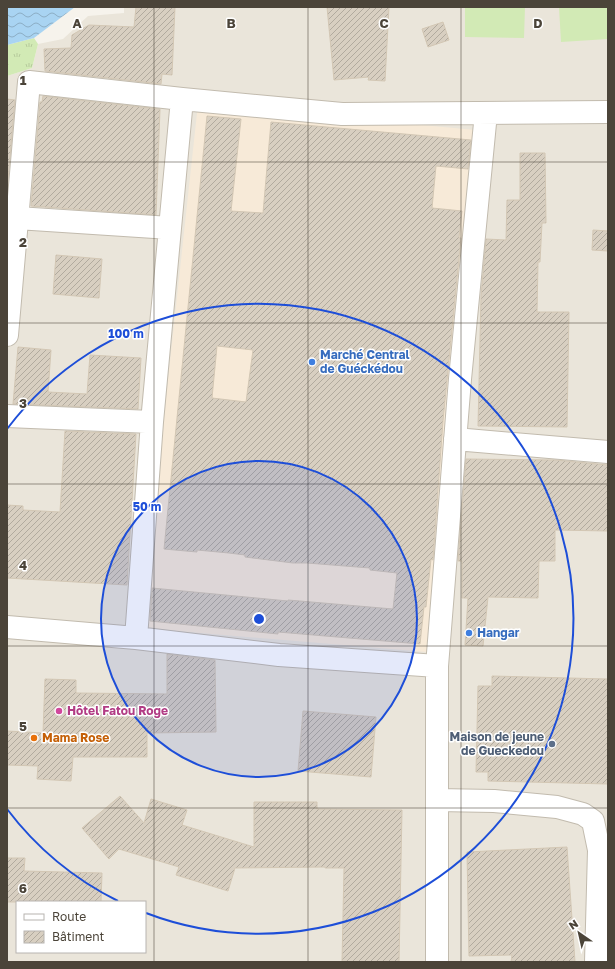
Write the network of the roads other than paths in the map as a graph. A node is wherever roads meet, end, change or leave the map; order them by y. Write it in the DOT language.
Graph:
graph roads {
  1 [pos="182,99"];
  2 [pos="608,112"];
  3 [pos="486,113"];
  4 [pos="17,218"];
  5 [pos="170,228"];
  6 [pos="7,335"];
  7 [pos="7,416"];
  8 [pos="152,422"];
  9 [pos="455,439"];
  10 [pos="608,452"];
  11 [pos="7,626"];
  12 [pos="136,638"];
  13 [pos="437,666"];
  14 [pos="437,800"];
  15 [pos="437,962"];
  16 [pos="596,962"];
  1 -- 3 [label="street"];
  1 -- 4 [label="street"];
  1 -- 5 [label="street"];
  2 -- 3 [label="street"];
  3 -- 9 [label="street"];
  4 -- 5 [label="street"];
  4 -- 6 [label="street"];
  5 -- 8 [label="street"];
  7 -- 8 [label="street"];
  8 -- 12 [label="street"];
  9 -- 10 [label="street"];
  9 -- 13 [label="street"];
  11 -- 12 [label="street"];
  12 -- 13 [label="street"];
  13 -- 14 [label="street"];
  14 -- 15 [label="street"];
  14 -- 16 [label="street"];
}
